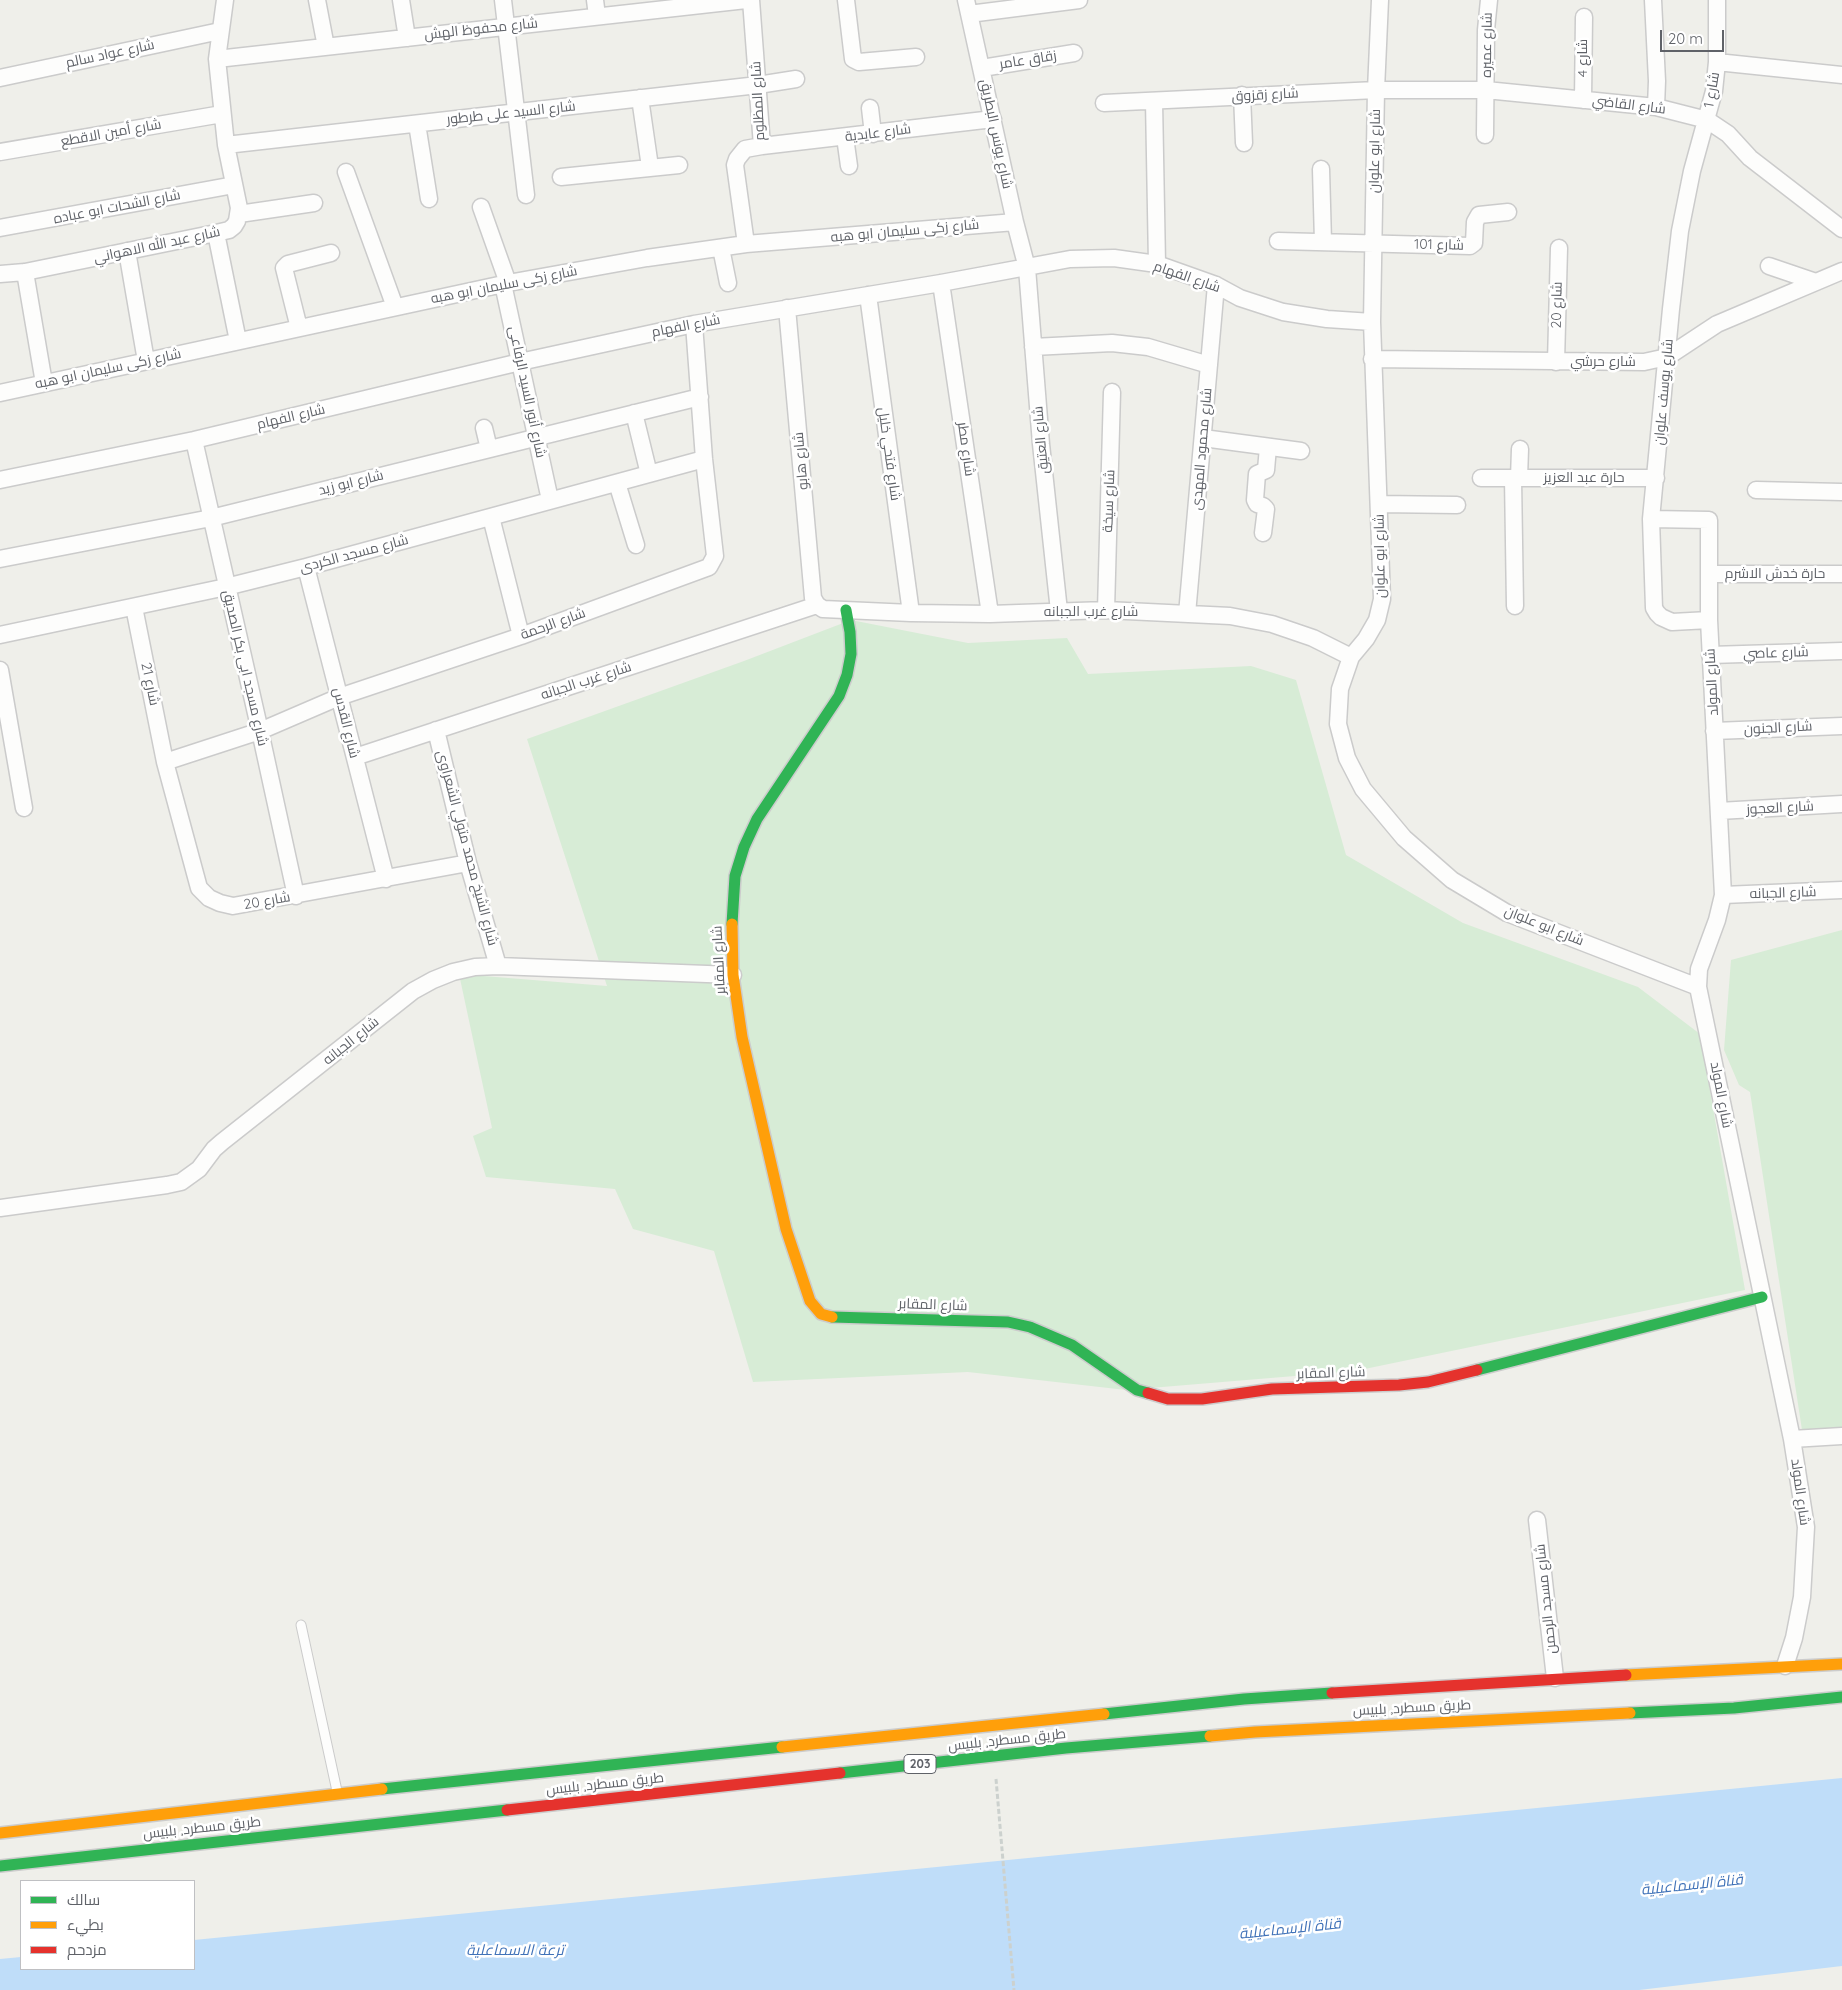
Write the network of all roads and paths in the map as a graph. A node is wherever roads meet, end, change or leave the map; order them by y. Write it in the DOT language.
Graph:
graph roads {
  1 [pos="225,0"];
  2 [pos="317,0"];
  3 [pos="402,0"];
  4 [pos="503,0"];
  5 [pos="746,0"];
  6 [pos="751,0"];
  7 [pos="846,0"];
  8 [pos="1079,0"];
  9 [pos="1380,0"];
  10 [pos="1489,0"];
  11 [pos="1653,0"];
  12 [pos="1717,0"];
  13 [pos="968,7"];
  14 [pos="596,8"];
  15 [pos="1584,17"];
  16 [pos="506,26"];
  17 [pos="220,31"];
  18 [pos="406,38"];
  19 [pos="326,47"];
  20 [pos="1074,53"];
  21 [pos="916,57"];
  22 [pos="217,59"];
  23 [pos="1717,62"];
  24 [pos="982,68"];
  25 [pos="1842,75"];
  26 [pos="0,78"];
  27 [pos="796,79"];
  28 [pos="758,85"];
  29 [pos="1376,90"];
  30 [pos="1486,90"];
  31 [pos="1242,96"];
  32 [pos="640,98"];
  33 [pos="1583,100"];
  34 [pos="1154,101"];
  35 [pos="1104,103"];
  36 [pos="1656,107"];
  37 [pos="870,108"];
  38 [pos="518,112"];
  39 [pos="222,114"];
  40 [pos="993,119"];
  41 [pos="1707,120"];
  42 [pos="416,124"];
  43 [pos="873,134"];
  44 [pos="1485,134"];
  45 [pos="846,137"];
  46 [pos="1244,143"];
  47 [pos="226,145"];
  48 [pos="762,146"];
  49 [pos="0,152"];
  50 [pos="679,165"];
  51 [pos="849,166"];
  52 [pos="650,168"];
  53 [pos="1321,169"];
  54 [pos="346,172"];
  55 [pos="561,177"];
  56 [pos="234,185"];
  57 [pos="526,195"];
  58 [pos="429,199"];
  59 [pos="314,203"];
  60 [pos="481,207"];
  61 [pos="1508,212"];
  62 [pos="239,214"];
  63 [pos="1015,222"];
  64 [pos="0,228"];
  65 [pos="1842,229"];
  66 [pos="216,233"];
  67 [pos="1278,240"];
  68 [pos="1323,242"];
  69 [pos="746,244"];
  70 [pos="1373,244"];
  71 [pos="721,248"];
  72 [pos="1559,248"];
  73 [pos="126,251"];
  74 [pos="331,253"];
  75 [pos="1157,264"];
  76 [pos="1769,266"];
  77 [pos="1027,268"];
  78 [pos="1842,271"];
  79 [pos="25,272"];
  80 [pos="0,274"];
  81 [pos="1816,282"];
  82 [pos="728,283"];
  83 [pos="941,283"];
  84 [pos="506,284"];
  85 [pos="1216,285"];
  86 [pos="868,294"];
  87 [pos="395,307"];
  88 [pos="787,308"];
  89 [pos="1372,322"];
  90 [pos="694,324"];
  91 [pos="299,328"];
  92 [pos="238,341"];
  93 [pos="1033,347"];
  94 [pos="1667,357"];
  95 [pos="1372,358"];
  96 [pos="146,361"];
  97 [pos="520,362"];
  98 [pos="1556,362"];
  99 [pos="1209,365"];
  100 [pos="44,383"];
  101 [pos="1112,392"];
  102 [pos="0,393"];
  103 [pos="700,397"];
  104 [pos="634,413"];
  105 [pos="484,428"];
  106 [pos="536,437"];
  107 [pos="1203,438"];
  108 [pos="194,440"];
  109 [pos="1268,447"];
  110 [pos="1520,448"];
  111 [pos="489,449"];
  112 [pos="1301,451"];
  113 [pos="704,459"];
  114 [pos="649,474"];
  115 [pos="1481,478"];
  116 [pos="1516,478"];
  117 [pos="1656,478"];
  118 [pos="0,480"];
  119 [pos="617,483"];
  120 [pos="1756,490"];
  121 [pos="1842,492"];
  122 [pos="550,500"];
  123 [pos="1379,504"];
  124 [pos="1457,505"];
  125 [pos="491,517"];
  126 [pos="211,518"];
  127 [pos="1651,519"];
  128 [pos="1263,534"];
  129 [pos="636,545"];
  130 [pos="0,559"];
  131 [pos="306,567"];
  132 [pos="1709,574"];
  133 [pos="1842,574"];
  134 [pos="226,587"];
  135 [pos="1515,606"];
  136 [pos="134,607"];
  137 [pos="820,607"];
  138 [pos="846,610"];
  139 [pos="1106,610"];
  140 [pos="1059,612"];
  141 [pos="910,613"];
  142 [pos="990,614"];
  143 [pos="1187,614"];
  144 [pos="1709,620"];
  145 [pos="0,635"];
  146 [pos="521,636"];
  147 [pos="1842,651"];
  148 [pos="1710,655"];
  149 [pos="1351,656"];
  150 [pos="0,670"];
  151 [pos="339,697"];
  152 [pos="1842,726"];
  153 [pos="436,730"];
  154 [pos="1714,731"];
  155 [pos="260,732"];
  156 [pos="355,757"];
  157 [pos="165,762"];
  158 [pos="1842,804"];
  159 [pos="24,808"];
  160 [pos="1719,811"];
  161 [pos="468,863"];
  162 [pos="386,878"];
  163 [pos="1842,890"];
  164 [pos="1723,895"];
  165 [pos="296,896"];
  166 [pos="498,966"];
  167 [pos="733,975"];
  168 [pos="1698,987"];
  169 [pos="0,1208"];
  170 [pos="1762,1297"];
  171 [pos="1842,1436"];
  172 [pos="1792,1439"];
  173 [pos="1538,1520"];
  174 [pos="301,1625"];
  175 [pos="1842,1664"];
  176 [pos="1785,1666"];
  177 [pos="1555,1678"];
  178 [pos="1842,1697"];
  179 [pos="338,1794"];
  180 [pos="999,1796"];
  181 [pos="0,1833"];
  182 [pos="0,1866"];
  183 [pos="1014,1990"];
  1 -- 17 [label="street"];
  2 -- 19 [label="street"];
  3 -- 18 [label="street"];
  4 -- 16 [label="street"];
  5 -- 14 [label="street, شارع محفوظ الهش"];
  6 -- 28 [label="street, شارع المظلوم"];
  7 -- 21 [label="street"];
  8 -- 13 [label="street"];
  9 -- 29 [label="street, شارع ابو علوان"];
  10 -- 30 [label="street, شارع عميره"];
  11 -- 36 [label="street"];
  12 -- 23 [label="street, شارع 1"];
  13 -- 24 [label="street, شارع يونس البطريق"];
  14 -- 16 [label="street, شارع محفوظ الهش"];
  15 -- 33 [label="street, شارع 4"];
  16 -- 18 [label="street, شارع محفوظ الهش"];
  16 -- 38 [label="street"];
  17 -- 22 [label="street"];
  17 -- 26 [label="street, شارع عواد سالم"];
  18 -- 19 [label="street, شارع محفوظ الهش"];
  19 -- 22 [label="street, شارع محفوظ الهش"];
  20 -- 24 [label="street, زقاق عامر"];
  22 -- 39 [label="street"];
  23 -- 25 [label="street"];
  23 -- 41 [label="street, شارع 1"];
  24 -- 40 [label="street, شارع يونس البطريق"];
  27 -- 28 [label="street, شارع السيد على طرطور"];
  28 -- 32 [label="street, شارع السيد على طرطور"];
  28 -- 48 [label="street, شارع المظلوم"];
  29 -- 30 [label="street, شارع القاضي"];
  29 -- 31 [label="street, شارع زقزوق"];
  29 -- 70 [label="street, شارع ابو علوان"];
  30 -- 33 [label="street, شارع القاضي"];
  30 -- 44 [label="street, شارع عميره"];
  31 -- 34 [label="street, شارع زقزوق"];
  31 -- 46 [label="street"];
  32 -- 38 [label="street, شارع السيد على طرطور"];
  32 -- 52 [label="street"];
  33 -- 36 [label="street, شارع القاضي"];
  34 -- 35 [label="street, شارع زقزوق"];
  34 -- 75 [label="street"];
  36 -- 41 [label="street, شارع القاضي"];
  37 -- 43 [label="street"];
  38 -- 42 [label="street, شارع السيد على طرطور"];
  38 -- 57 [label="street"];
  39 -- 47 [label="street"];
  39 -- 49 [label="street, شارع أمين الاقطع"];
  40 -- 43 [label="street, شارع عايدية"];
  40 -- 63 [label="street, شارع يونس البطريق"];
  41 -- 65 [label="street, شارع القاضي"];
  41 -- 94 [label="street, شارع يوسف علوان"];
  42 -- 47 [label="street, شارع السيد على طرطور"];
  42 -- 58 [label="street"];
  43 -- 45 [label="street, شارع عايدية"];
  45 -- 48 [label="street, شارع عايدية"];
  45 -- 51 [label="street"];
  47 -- 56 [label="street"];
  48 -- 69 [label="street, شارع المظلوم"];
  50 -- 52 [label="street"];
  52 -- 55 [label="street"];
  53 -- 68 [label="street"];
  54 -- 87 [label="street"];
  56 -- 62 [label="street"];
  56 -- 64 [label="street, شارع الشحات ابو عباده"];
  59 -- 62 [label="street"];
  60 -- 84 [label="street, شارع أنور السيد الرفاعى"];
  61 -- 70 [label="street, شارع 101"];
  62 -- 66 [label="street, شارع عبد الله الاهواني"];
  63 -- 69 [label="street, شارع زكى سليمان ابو هبه"];
  63 -- 77 [label="street, شارع يونس البطريق"];
  66 -- 73 [label="street, شارع عبد الله الاهواني"];
  66 -- 92 [label="street"];
  67 -- 68 [label="street"];
  68 -- 70 [label="street"];
  69 -- 71 [label="street, شارع زكى سليمان ابو هبه"];
  70 -- 89 [label="street, شارع ابو علوان"];
  71 -- 82 [label="street"];
  71 -- 84 [label="street, شارع زكى سليمان ابو هبه"];
  72 -- 98 [label="street, شارع 20"];
  73 -- 79 [label="street, شارع عبد الله الاهواني"];
  73 -- 96 [label="street"];
  74 -- 91 [label="street"];
  75 -- 77 [label="street, شارع الفهام"];
  75 -- 85 [label="street, شارع الفهام"];
  76 -- 81 [label="street"];
  77 -- 83 [label="street, شارع الفهام"];
  77 -- 93 [label="street, شارع العتيق"];
  78 -- 81 [label="street, شارع حرشي"];
  79 -- 80 [label="street, شارع عبد الله الاهواني"];
  79 -- 100 [label="street"];
  81 -- 94 [label="street, شارع حرشي"];
  83 -- 86 [label="street, شارع الفهام"];
  83 -- 142 [label="street, شارع مطر"];
  84 -- 87 [label="street, شارع زكى سليمان ابو هبه"];
  84 -- 97 [label="street, شارع أنور السيد الرفاعى"];
  85 -- 89 [label="street, شارع الفهام"];
  85 -- 99 [label="street, شارع محمود المهدى"];
  86 -- 88 [label="street, شارع الفهام"];
  86 -- 141 [label="street, شارع فتحي خليل"];
  87 -- 91 [label="street, شارع زكى سليمان ابو هبه"];
  88 -- 90 [label="street, شارع الفهام"];
  88 -- 137 [label="street, شارع هابو"];
  89 -- 95 [label="street, شارع ابو علوان"];
  90 -- 97 [label="street, شارع الفهام"];
  90 -- 103 [label="street, شارع الرحمة"];
  91 -- 92 [label="street, شارع زكى سليمان ابو هبه"];
  92 -- 96 [label="street, شارع زكى سليمان ابو هبه"];
  93 -- 99 [label="street"];
  93 -- 140 [label="street, شارع العتيق"];
  94 -- 98 [label="street, شارع حرشي"];
  94 -- 117 [label="street, شارع يوسف علوان"];
  95 -- 98 [label="street, شارع حرشي"];
  95 -- 123 [label="street, شارع ابو علوان"];
  96 -- 100 [label="street, شارع زكى سليمان ابو هبه"];
  97 -- 106 [label="street, شارع أنور السيد الرفاعى"];
  97 -- 108 [label="street, شارع الفهام"];
  99 -- 107 [label="street, شارع محمود المهدى"];
  100 -- 102 [label="street, شارع زكى سليمان ابو هبه"];
  101 -- 139 [label="street, شارع سيخة"];
  103 -- 104 [label="street, شارع ابو زيد"];
  103 -- 113 [label="street, شارع الرحمة"];
  104 -- 106 [label="street, شارع ابو زيد"];
  104 -- 114 [label="street"];
  105 -- 111 [label="street"];
  106 -- 111 [label="street, شارع ابو زيد"];
  106 -- 122 [label="street, شارع أنور السيد الرفاعى"];
  107 -- 109 [label="street"];
  107 -- 143 [label="street, شارع محمود المهدى"];
  108 -- 118 [label="street, شارع الفهام"];
  108 -- 126 [label="street, شارع مسجد ابى بكر الصديق"];
  109 -- 112 [label="street"];
  109 -- 128 [label="street"];
  110 -- 116 [label="street"];
  111 -- 126 [label="street, شارع ابو زيد"];
  113 -- 114 [label="street, شارع مسجد الكردى"];
  113 -- 146 [label="street, شارع الرحمة"];
  114 -- 119 [label="street, شارع مسجد الكردى"];
  115 -- 116 [label="street, حارة عبد العزيز"];
  116 -- 117 [label="street, حارة عبد العزيز"];
  116 -- 135 [label="street"];
  117 -- 127 [label="street, شارع يوسف علوان"];
  119 -- 122 [label="street, شارع مسجد الكردى"];
  119 -- 129 [label="street"];
  120 -- 121 [label="street"];
  122 -- 125 [label="street, شارع مسجد الكردى"];
  123 -- 124 [label="street"];
  123 -- 149 [label="street, شارع ابو علوان"];
  125 -- 131 [label="street, شارع مسجد الكردى"];
  125 -- 146 [label="street"];
  126 -- 130 [label="street, شارع ابو زيد"];
  126 -- 134 [label="street, شارع مسجد ابى بكر الصديق"];
  127 -- 132 [label="street, شارع المولد"];
  127 -- 144 [label="street, شارع يوسف علوان"];
  131 -- 134 [label="street, شارع مسجد الكردى"];
  131 -- 151 [label="street, شارع القدس"];
  132 -- 133 [label="street, حارة خدش الاشرم"];
  132 -- 144 [label="street, شارع المولد"];
  134 -- 136 [label="street, شارع مسجد الكردى"];
  134 -- 155 [label="street, شارع مسجد ابى بكر الصديق"];
  136 -- 145 [label="street, شارع مسجد الكردى"];
  136 -- 157 [label="street, شارع 21"];
  137 -- 138 [label="street, شارع غرب الجبانه"];
  137 -- 153 [label="street, شارع غرب الجبانه"];
  138 -- 141 [label="street, شارع غرب الجبانه"];
  138 -- 167 [label="main road, شارع المقابر"];
  139 -- 140 [label="street, شارع غرب الجبانه"];
  139 -- 143 [label="street, شارع غرب الجبانه"];
  140 -- 142 [label="street, شارع غرب الجبانه"];
  141 -- 142 [label="street, شارع غرب الجبانه"];
  143 -- 149 [label="street, شارع غرب الجبانه"];
  144 -- 148 [label="street, شارع المولد"];
  146 -- 151 [label="street, شارع الرحمة"];
  147 -- 148 [label="street, شارع عاصي"];
  148 -- 154 [label="street, شارع المولد"];
  149 -- 168 [label="street, شارع ابو علوان"];
  150 -- 159 [label="street"];
  151 -- 155 [label="street, شارع الرحمة"];
  151 -- 156 [label="street, شارع القدس"];
  152 -- 154 [label="street, شارع الجنون"];
  153 -- 156 [label="street, شارع غرب الجبانه"];
  153 -- 161 [label="street, شارع الشيخ محمد متولي الشعراوى"];
  154 -- 160 [label="street, شارع المولد"];
  155 -- 157 [label="street, شارع الرحمة"];
  155 -- 165 [label="street, شارع مسجد ابى بكر الصديق"];
  156 -- 162 [label="street, شارع القدس"];
  157 -- 165 [label="street, شارع 20"];
  158 -- 160 [label="street, شارع العجوز"];
  160 -- 164 [label="street, شارع المولد"];
  161 -- 162 [label="street, شارع 20"];
  161 -- 166 [label="street, شارع الشيخ محمد متولي الشعراوى"];
  162 -- 165 [label="street, شارع 20"];
  163 -- 164 [label="street, شارع الجبانه"];
  164 -- 168 [label="street, شارع المولد"];
  166 -- 167 [label="street, شارع الجبانه"];
  166 -- 169 [label="street, شارع الجبانه"];
  167 -- 170 [label="main road, شارع المقابر"];
  168 -- 170 [label="street, شارع المولد"];
  170 -- 172 [label="street, شارع المولد"];
  171 -- 172 [label="street"];
  172 -- 176 [label="street, شارع المولد"];
  173 -- 177 [label="street, شارع مسجد الرحمن"];
  174 -- 179 [label="lane"];
  175 -- 176 [label="main road, طريق مسطرد, بلبيس / 203"];
  176 -- 177 [label="main road, طريق مسطرد, بلبيس / 203"];
  177 -- 179 [label="main road, طريق مسطرد, بلبيس / 203"];
  178 -- 182 [label="main road, طريق مسطرد, بلبيس / 203"];
  179 -- 181 [label="main road, طريق مسطرد, بلبيس / 203"];
  180 -- 183 [label="path"];
}
